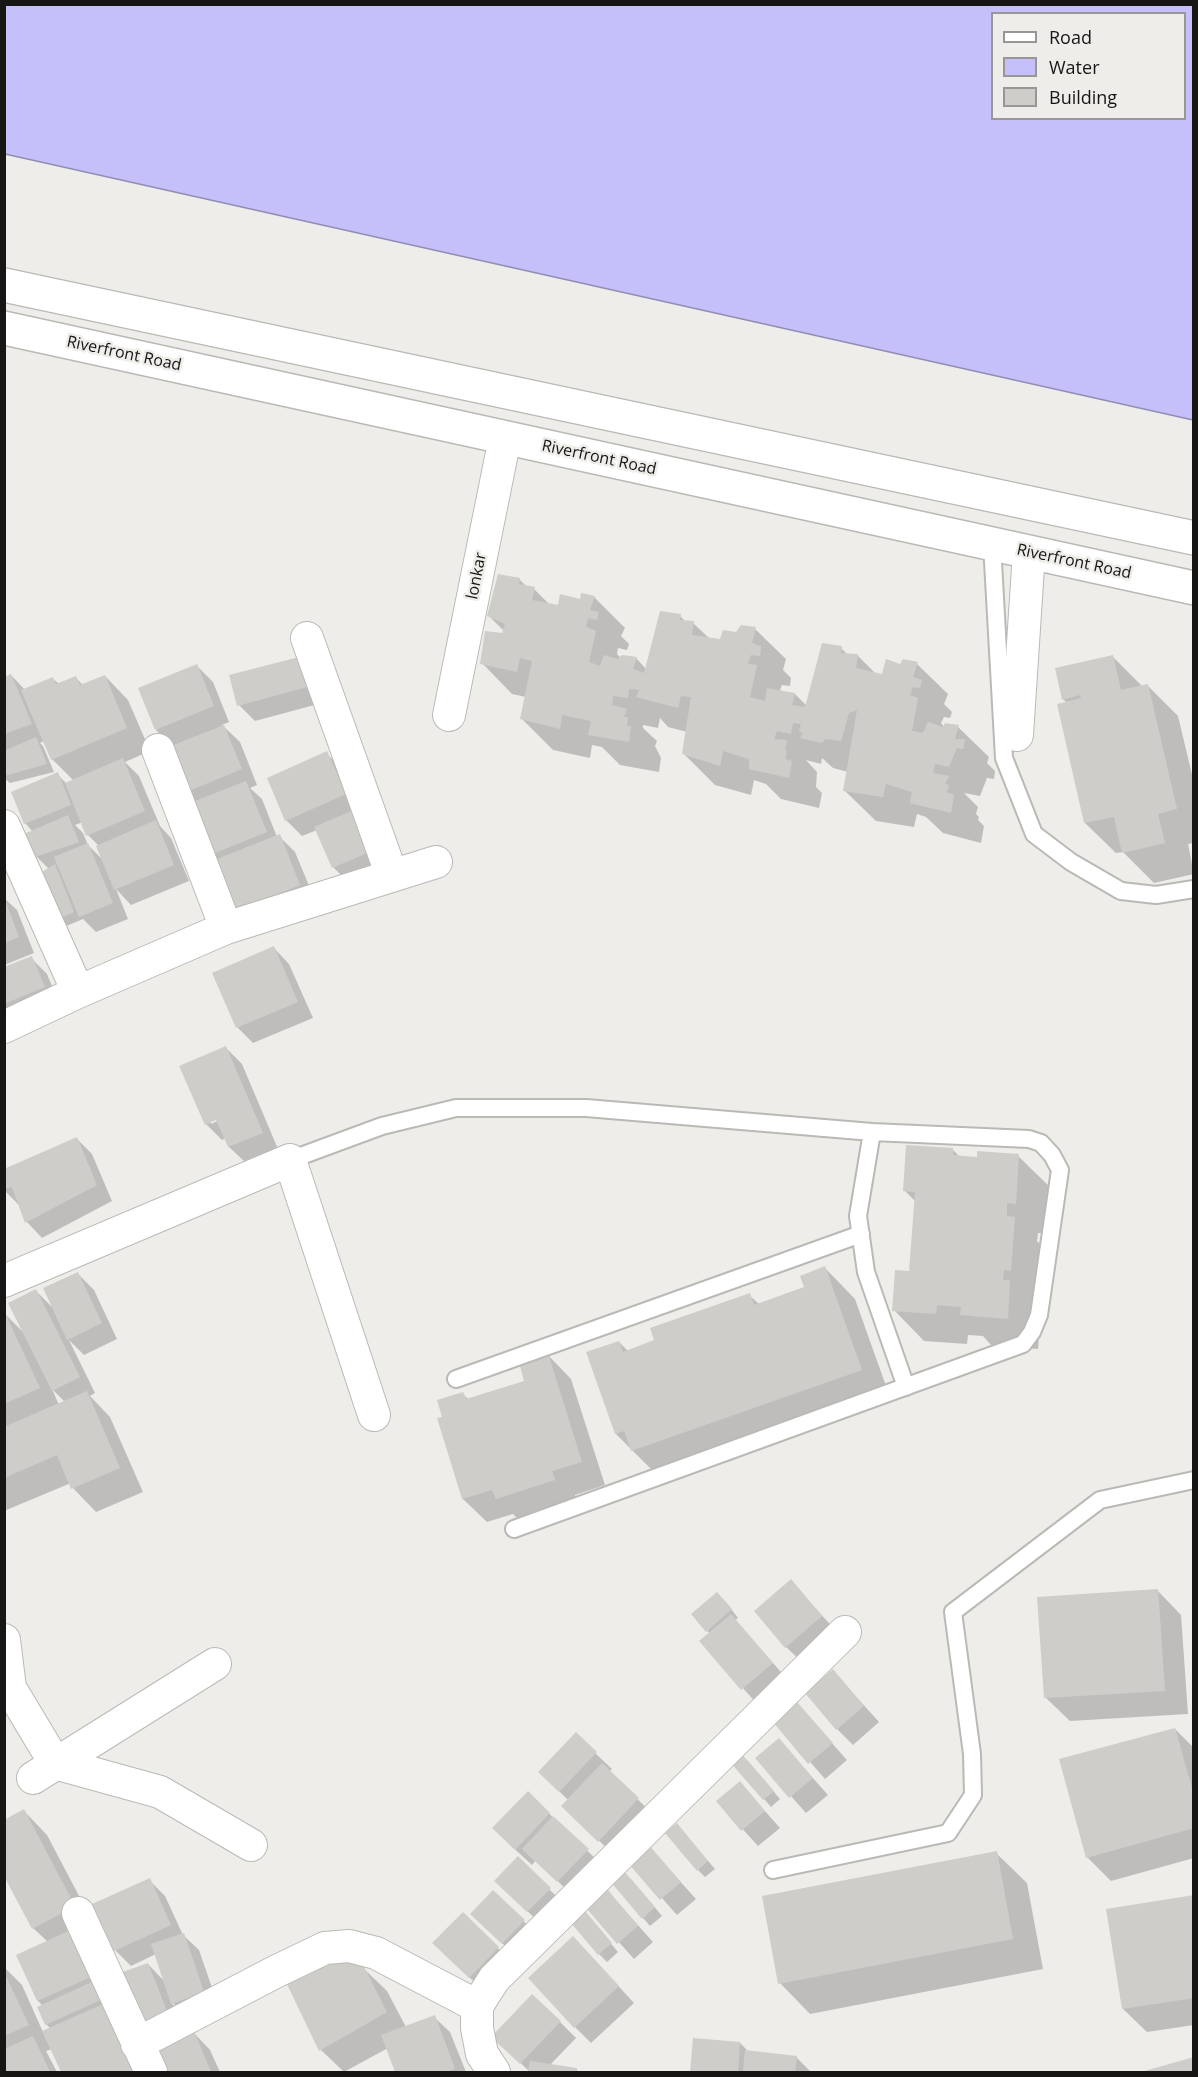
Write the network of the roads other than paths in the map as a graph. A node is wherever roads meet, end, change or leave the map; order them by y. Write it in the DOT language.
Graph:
graph roads {
  1 [pos="4,285"];
  2 [pos="4,328"];
  3 [pos="505,438"];
  4 [pos="1194,538"];
  5 [pos="992,544"];
  6 [pos="1029,552"];
  7 [pos="1194,588"];
  8 [pos="307,638"];
  9 [pos="449,715"];
  10 [pos="1017,735"];
  11 [pos="158,750"];
  12 [pos="4,826"];
  13 [pos="436,862"];
  14 [pos="392,876"];
  15 [pos="1194,890"];
  16 [pos="226,928"];
  17 [pos="78,992"];
  18 [pos="4,1027"];
  19 [pos="872,1132"];
  20 [pos="290,1160"];
  21 [pos="861,1234"];
  22 [pos="4,1281"];
  23 [pos="456,1379"];
  24 [pos="906,1387"];
  25 [pos="374,1415"];
  26 [pos="1194,1480"];
  27 [pos="514,1529"];
  28 [pos="844,1632"];
  29 [pos="4,1640"];
  30 [pos="215,1664"];
  31 [pos="44,1770"];
  32 [pos="251,1845"];
  33 [pos="773,1870"];
  34 [pos="78,1913"];
  35 [pos="477,2006"];
  36 [pos="137,2044"];
  37 [pos="151,2073"];
  38 [pos="494,2073"];
  1 -- 4 [label="street"];
  2 -- 3 [label="street, Riverfront Road"];
  3 -- 5 [label="street, Riverfront Road"];
  3 -- 9 [label="street, lonkar"];
  5 -- 6 [label="street, Riverfront Road"];
  5 -- 15 [label="lane"];
  6 -- 7 [label="street, Riverfront Road"];
  6 -- 10 [label="street"];
  8 -- 14 [label="street"];
  11 -- 16 [label="street"];
  12 -- 17 [label="street"];
  13 -- 14 [label="street"];
  14 -- 16 [label="street"];
  16 -- 17 [label="street"];
  17 -- 18 [label="street"];
  19 -- 20 [label="lane"];
  19 -- 21 [label="lane"];
  19 -- 24 [label="lane"];
  20 -- 22 [label="street"];
  20 -- 25 [label="street"];
  21 -- 23 [label="lane"];
  21 -- 24 [label="lane"];
  24 -- 27 [label="lane"];
  26 -- 33 [label="lane"];
  28 -- 35 [label="street"];
  29 -- 31 [label="street"];
  30 -- 31 [label="street"];
  31 -- 32 [label="street"];
  34 -- 36 [label="street"];
  35 -- 36 [label="street"];
  35 -- 38 [label="street"];
  36 -- 37 [label="street"];
}
